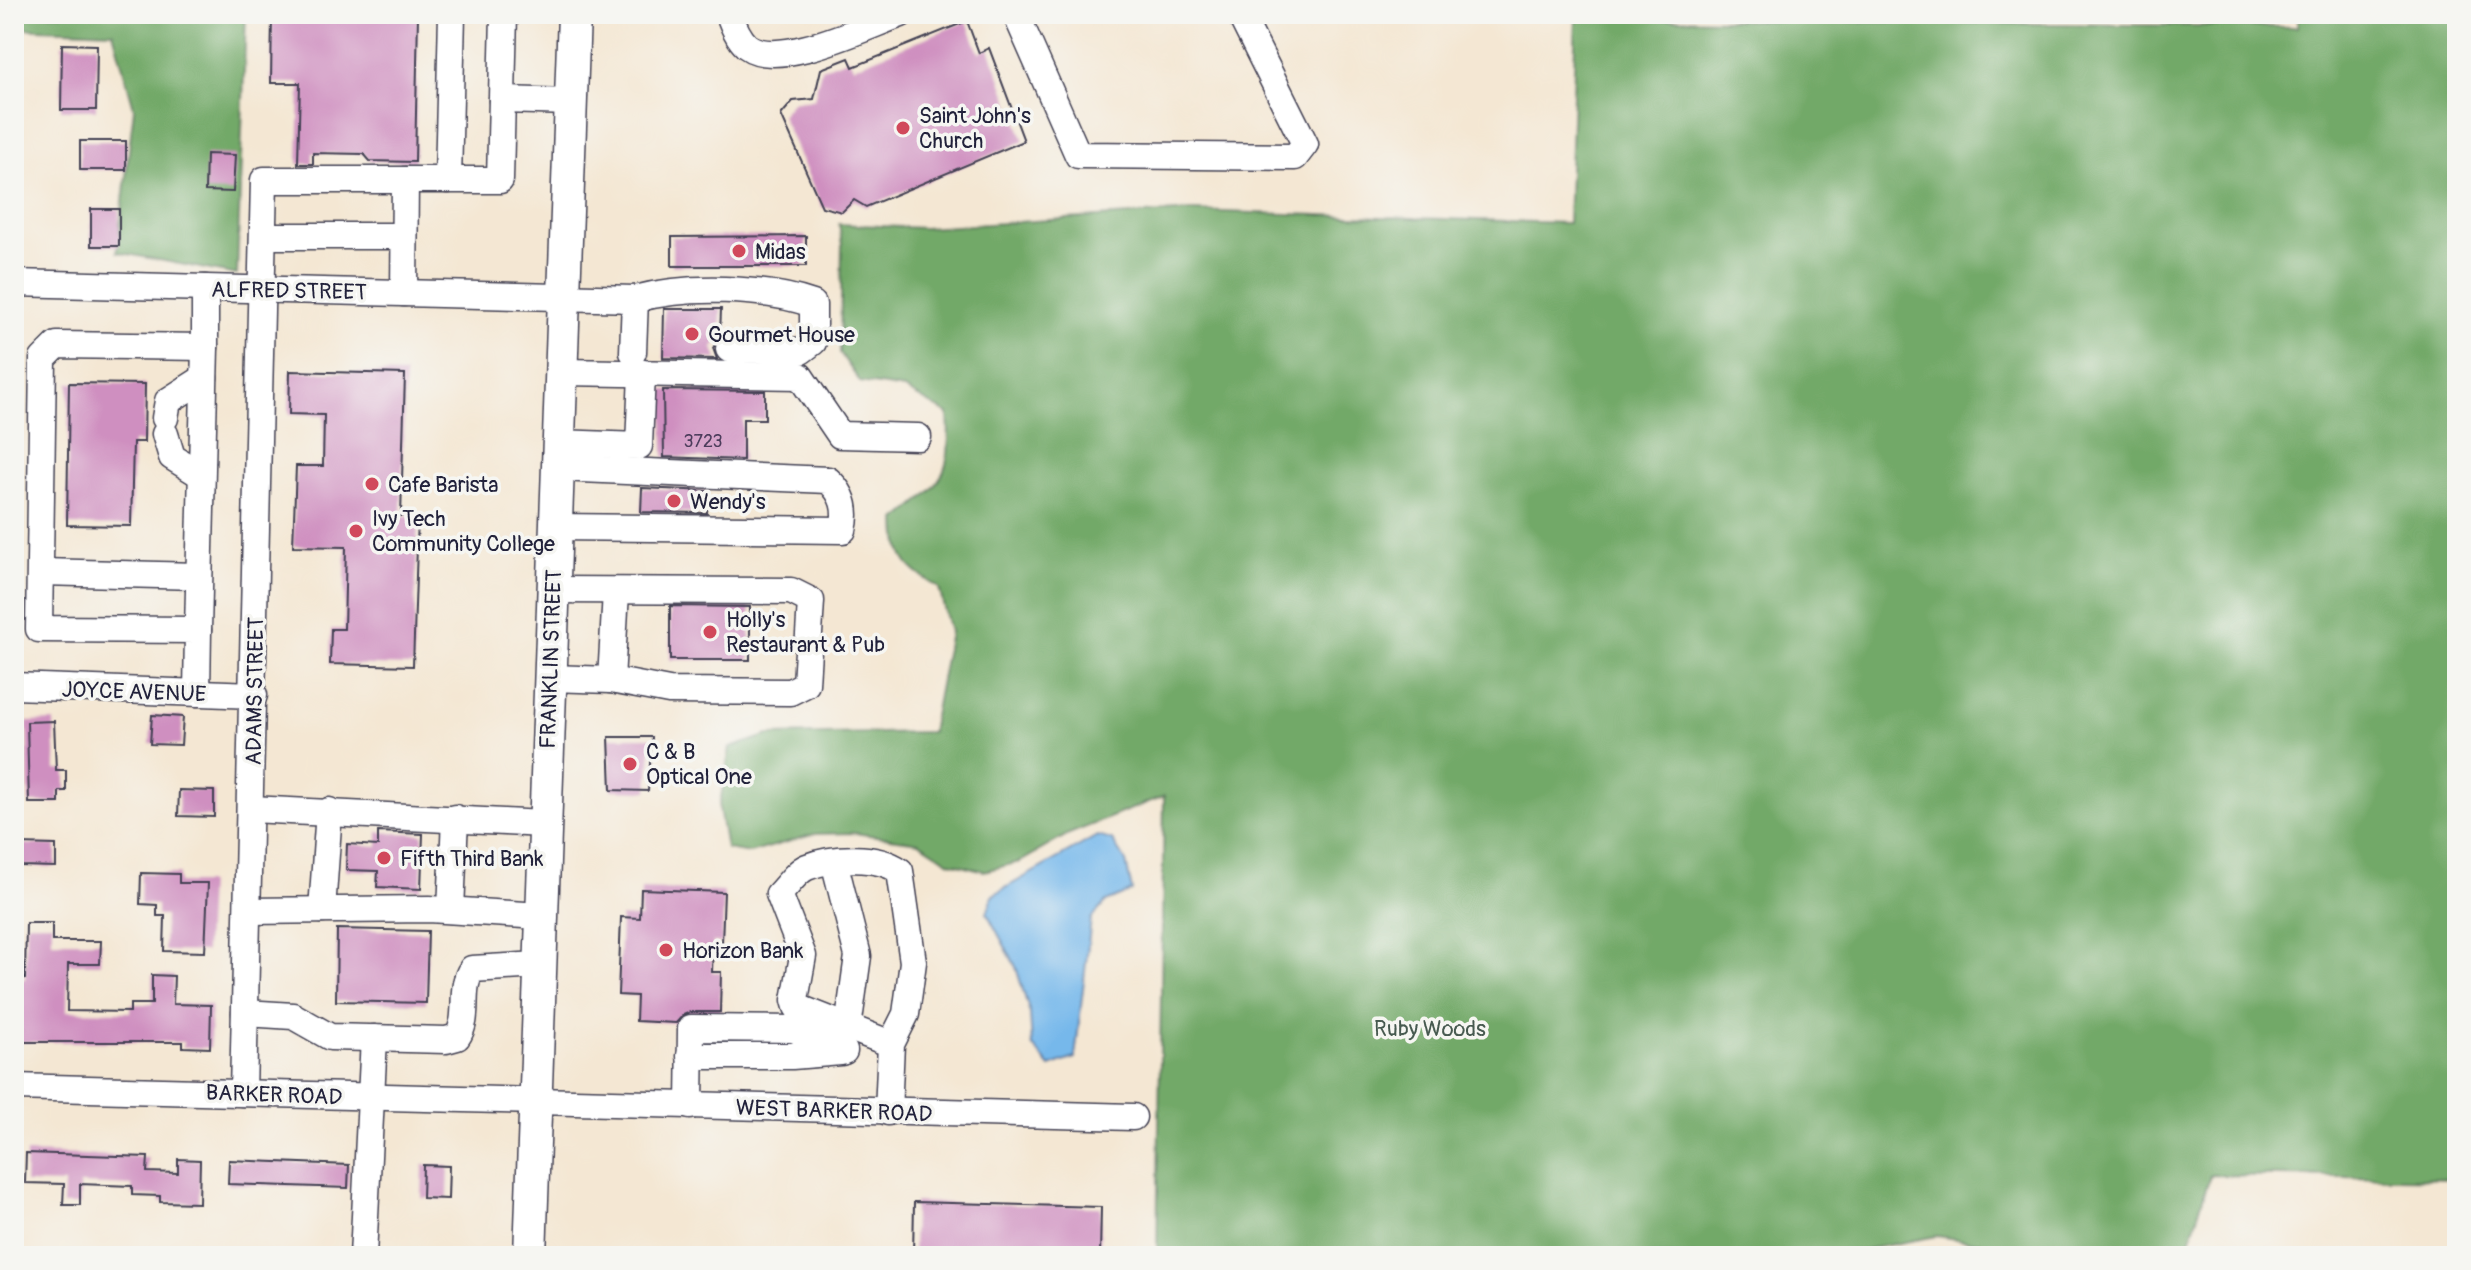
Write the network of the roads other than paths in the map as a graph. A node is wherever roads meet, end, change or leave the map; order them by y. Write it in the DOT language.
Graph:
graph roads {
  1 [pos="452,14"];
  2 [pos="504,14"];
  3 [pos="574,14"];
  4 [pos="729,14"];
  5 [pos="901,14"];
  6 [pos="1016,14"];
  7 [pos="1240,14"];
  8 [pos="502,100"];
  9 [pos="571,102"];
  10 [pos="405,180"];
  11 [pos="448,180"];
  12 [pos="264,236"];
  13 [pos="404,236"];
  14 [pos="14,283"];
  15 [pos="205,288"];
  16 [pos="263,290"];
  17 [pos="404,293"];
  18 [pos="564,297"];
  19 [pos="635,299"];
  20 [pos="205,347"];
  21 [pos="729,349"];
  22 [pos="638,362"];
  23 [pos="562,372"];
  24 [pos="204,378"];
  25 [pos="918,437"];
  26 [pos="558,456"];
  27 [pos="201,475"];
  28 [pos="555,527"];
  29 [pos="41,572"];
  30 [pos="198,576"];
  31 [pos="553,590"];
  32 [pos="616,592"];
  33 [pos="198,630"];
  34 [pos="550,678"];
  35 [pos="611,680"];
  36 [pos="14,686"];
  37 [pos="197,693"];
  38 [pos="254,695"];
  39 [pos="251,809"];
  40 [pos="329,811"];
  41 [pos="455,818"];
  42 [pos="544,824"];
  43 [pos="834,861"];
  44 [pos="322,910"];
  45 [pos="451,910"];
  46 [pos="248,911"];
  47 [pos="541,916"];
  48 [pos="539,965"];
  49 [pos="245,1013"];
  50 [pos="374,1038"];
  51 [pos="846,1040"];
  52 [pos="890,1054"];
  53 [pos="14,1087"];
  54 [pos="243,1093"];
  55 [pos="370,1096"];
  56 [pos="534,1102"];
  57 [pos="690,1106"];
  58 [pos="888,1112"];
  59 [pos="1133,1117"];
  60 [pos="363,1256"];
  61 [pos="530,1256"];
  1 -- 11 [label="street"];
  2 -- 8 [label="street"];
  3 -- 9 [label="main road, FRANKLIN STREET"];
  4 -- 5 [label="street"];
  6 -- 7 [label="street"];
  8 -- 9 [label="street"];
  8 -- 11 [label="street"];
  9 -- 18 [label="main road, FRANKLIN STREET"];
  10 -- 11 [label="street"];
  10 -- 12 [label="street, ADAMS STREET"];
  10 -- 13 [label="street"];
  12 -- 13 [label="street"];
  12 -- 16 [label="street, ADAMS STREET"];
  13 -- 17 [label="street"];
  14 -- 15 [label="street, ALFRED STREET"];
  15 -- 16 [label="street, ALFRED STREET"];
  15 -- 20 [label="street"];
  16 -- 17 [label="street, ALFRED STREET"];
  16 -- 38 [label="street, ADAMS STREET"];
  17 -- 18 [label="street, ALFRED STREET"];
  18 -- 19 [label="street, ALFRED STREET"];
  18 -- 23 [label="main road, FRANKLIN STREET"];
  19 -- 21 [label="street, ALFRED STREET"];
  19 -- 22 [label="street"];
  20 -- 24 [label="street"];
  20 -- 29 [label="street"];
  22 -- 23 [label="street"];
  22 -- 25 [label="street"];
  22 -- 26 [label="street"];
  23 -- 26 [label="main road, FRANKLIN STREET"];
  24 -- 27 [label="street"];
  24 -- 27 [label="street"];
  26 -- 28 [label="main road, FRANKLIN STREET"];
  26 -- 28 [label="street"];
  27 -- 30 [label="street"];
  28 -- 31 [label="main road, FRANKLIN STREET"];
  29 -- 30 [label="street"];
  29 -- 33 [label="street"];
  30 -- 33 [label="street"];
  31 -- 32 [label="street"];
  31 -- 34 [label="main road, FRANKLIN STREET"];
  32 -- 35 [label="street"];
  32 -- 35 [label="street"];
  33 -- 37 [label="street"];
  34 -- 35 [label="street"];
  34 -- 42 [label="main road, FRANKLIN STREET"];
  36 -- 37 [label="street, JOYCE AVENUE"];
  37 -- 38 [label="street, JOYCE AVENUE"];
  38 -- 39 [label="street, ADAMS STREET"];
  39 -- 40 [label="street"];
  39 -- 46 [label="street, ADAMS STREET"];
  40 -- 41 [label="street"];
  40 -- 44 [label="street"];
  41 -- 42 [label="street"];
  41 -- 45 [label="street"];
  42 -- 47 [label="main road, FRANKLIN STREET"];
  43 -- 51 [label="street"];
  43 -- 51 [label="street"];
  43 -- 52 [label="street"];
  44 -- 45 [label="street"];
  44 -- 46 [label="street"];
  45 -- 47 [label="street"];
  46 -- 49 [label="street, ADAMS STREET"];
  47 -- 48 [label="main road, FRANKLIN STREET"];
  48 -- 50 [label="street"];
  48 -- 56 [label="main road, FRANKLIN STREET"];
  49 -- 50 [label="street"];
  49 -- 54 [label="street, ADAMS STREET"];
  50 -- 55 [label="street"];
  51 -- 52 [label="street"];
  51 -- 57 [label="street"];
  52 -- 58 [label="street"];
  53 -- 54 [label="street, BARKER ROAD"];
  54 -- 55 [label="street, BARKER ROAD"];
  55 -- 56 [label="street, BARKER ROAD"];
  55 -- 60 [label="street"];
  56 -- 57 [label="street, WEST BARKER ROAD"];
  56 -- 61 [label="main road, FRANKLIN STREET"];
  57 -- 58 [label="street, WEST BARKER ROAD"];
  58 -- 59 [label="street, WEST BARKER ROAD"];
}
